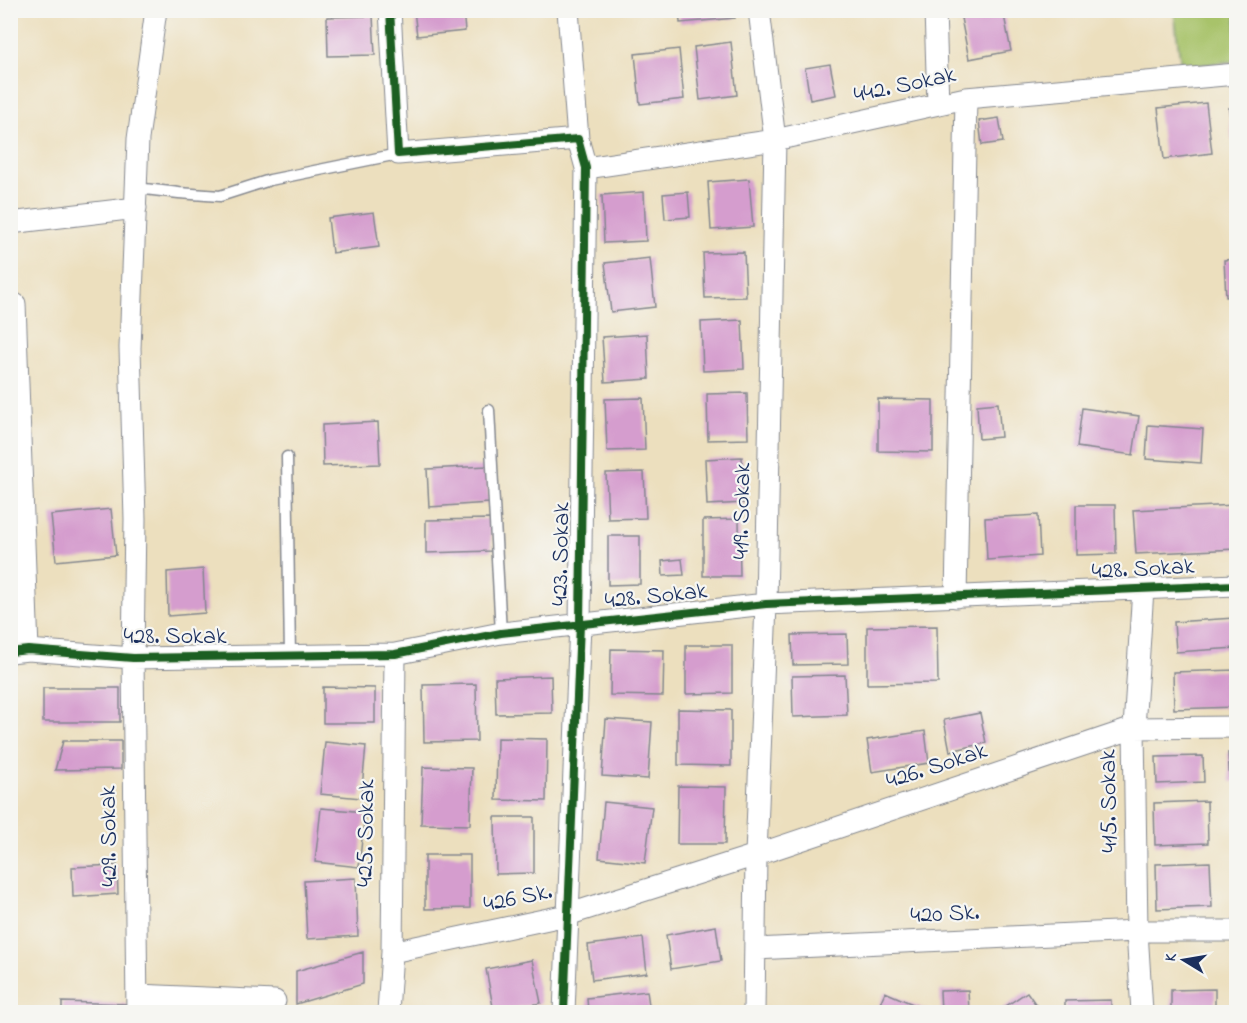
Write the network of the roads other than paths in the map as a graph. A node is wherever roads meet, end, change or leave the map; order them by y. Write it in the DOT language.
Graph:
graph roads {
  1 [pos="156,10"];
  2 [pos="390,10"];
  3 [pos="568,10"];
  4 [pos="759,10"];
  5 [pos="935,10"];
  6 [pos="1236,74"];
  7 [pos="966,98"];
  8 [pos="938,104"];
  9 [pos="578,139"];
  10 [pos="776,140"];
  11 [pos="398,154"];
  12 [pos="586,168"];
  13 [pos="136,198"];
  14 [pos="10,223"];
  15 [pos="15,304"];
  16 [pos="489,410"];
  17 [pos="287,457"];
  18 [pos="1236,585"];
  19 [pos="1143,590"];
  20 [pos="957,597"];
  21 [pos="766,604"];
  22 [pos="580,624"];
  23 [pos="501,633"];
  24 [pos="19,651"];
  25 [pos="395,654"];
  26 [pos="290,657"];
  27 [pos="133,658"];
  28 [pos="1236,727"];
  29 [pos="1134,728"];
  30 [pos="756,855"];
  31 [pos="567,915"];
  32 [pos="1137,931"];
  33 [pos="1236,931"];
  34 [pos="755,949"];
  35 [pos="392,952"];
  36 [pos="275,1000"];
  37 [pos="137,1004"];
  38 [pos="388,1012"];
  39 [pos="564,1012"];
  40 [pos="754,1012"];
  41 [pos="1142,1012"];
  1 -- 13 [label="street, 429. Sokak"];
  2 -- 11 [label="street"];
  3 -- 9 [label="street, 423. Sokak"];
  4 -- 10 [label="street, 419. Sokak"];
  5 -- 8 [label="street"];
  6 -- 7 [label="street, 442. Sokak"];
  7 -- 8 [label="street, 442. Sokak"];
  7 -- 20 [label="street"];
  8 -- 10 [label="street, 442. Sokak"];
  9 -- 11 [label="street"];
  9 -- 12 [label="street, 423. Sokak"];
  10 -- 12 [label="street, 442. Sokak"];
  10 -- 21 [label="street, 419. Sokak"];
  11 -- 13 [label="lane"];
  12 -- 22 [label="street, 423. Sokak"];
  13 -- 14 [label="street"];
  13 -- 27 [label="street, 429. Sokak"];
  15 -- 24 [label="street"];
  16 -- 23 [label="lane"];
  17 -- 26 [label="lane"];
  18 -- 19 [label="street, 428. Sokak"];
  19 -- 20 [label="street, 428. Sokak"];
  19 -- 29 [label="street, 415. Sokak"];
  20 -- 21 [label="street, 428. Sokak"];
  21 -- 22 [label="street, 428. Sokak"];
  21 -- 30 [label="street, 419. Sokak"];
  22 -- 23 [label="street, 428. Sokak"];
  22 -- 31 [label="street, 423. Sokak"];
  23 -- 25 [label="street, 428. Sokak"];
  24 -- 27 [label="street, 428. Sokak"];
  25 -- 26 [label="street, 428. Sokak"];
  25 -- 35 [label="street, 425. Sokak"];
  26 -- 27 [label="street, 428. Sokak"];
  27 -- 37 [label="street, 429. Sokak"];
  28 -- 29 [label="street"];
  29 -- 30 [label="street, 426. Sokak"];
  29 -- 32 [label="street, 415. Sokak"];
  30 -- 31 [label="street, 426 Sk."];
  30 -- 34 [label="street, 419. Sokak"];
  31 -- 35 [label="street, 426 Sk."];
  31 -- 39 [label="street, 423. Sokak"];
  32 -- 33 [label="street, 420 Sk."];
  32 -- 34 [label="street, 420 Sk."];
  32 -- 41 [label="street, 415. Sokak"];
  34 -- 40 [label="street, 419. Sokak"];
  35 -- 38 [label="street, 425. Sokak"];
  36 -- 37 [label="street"];
}
